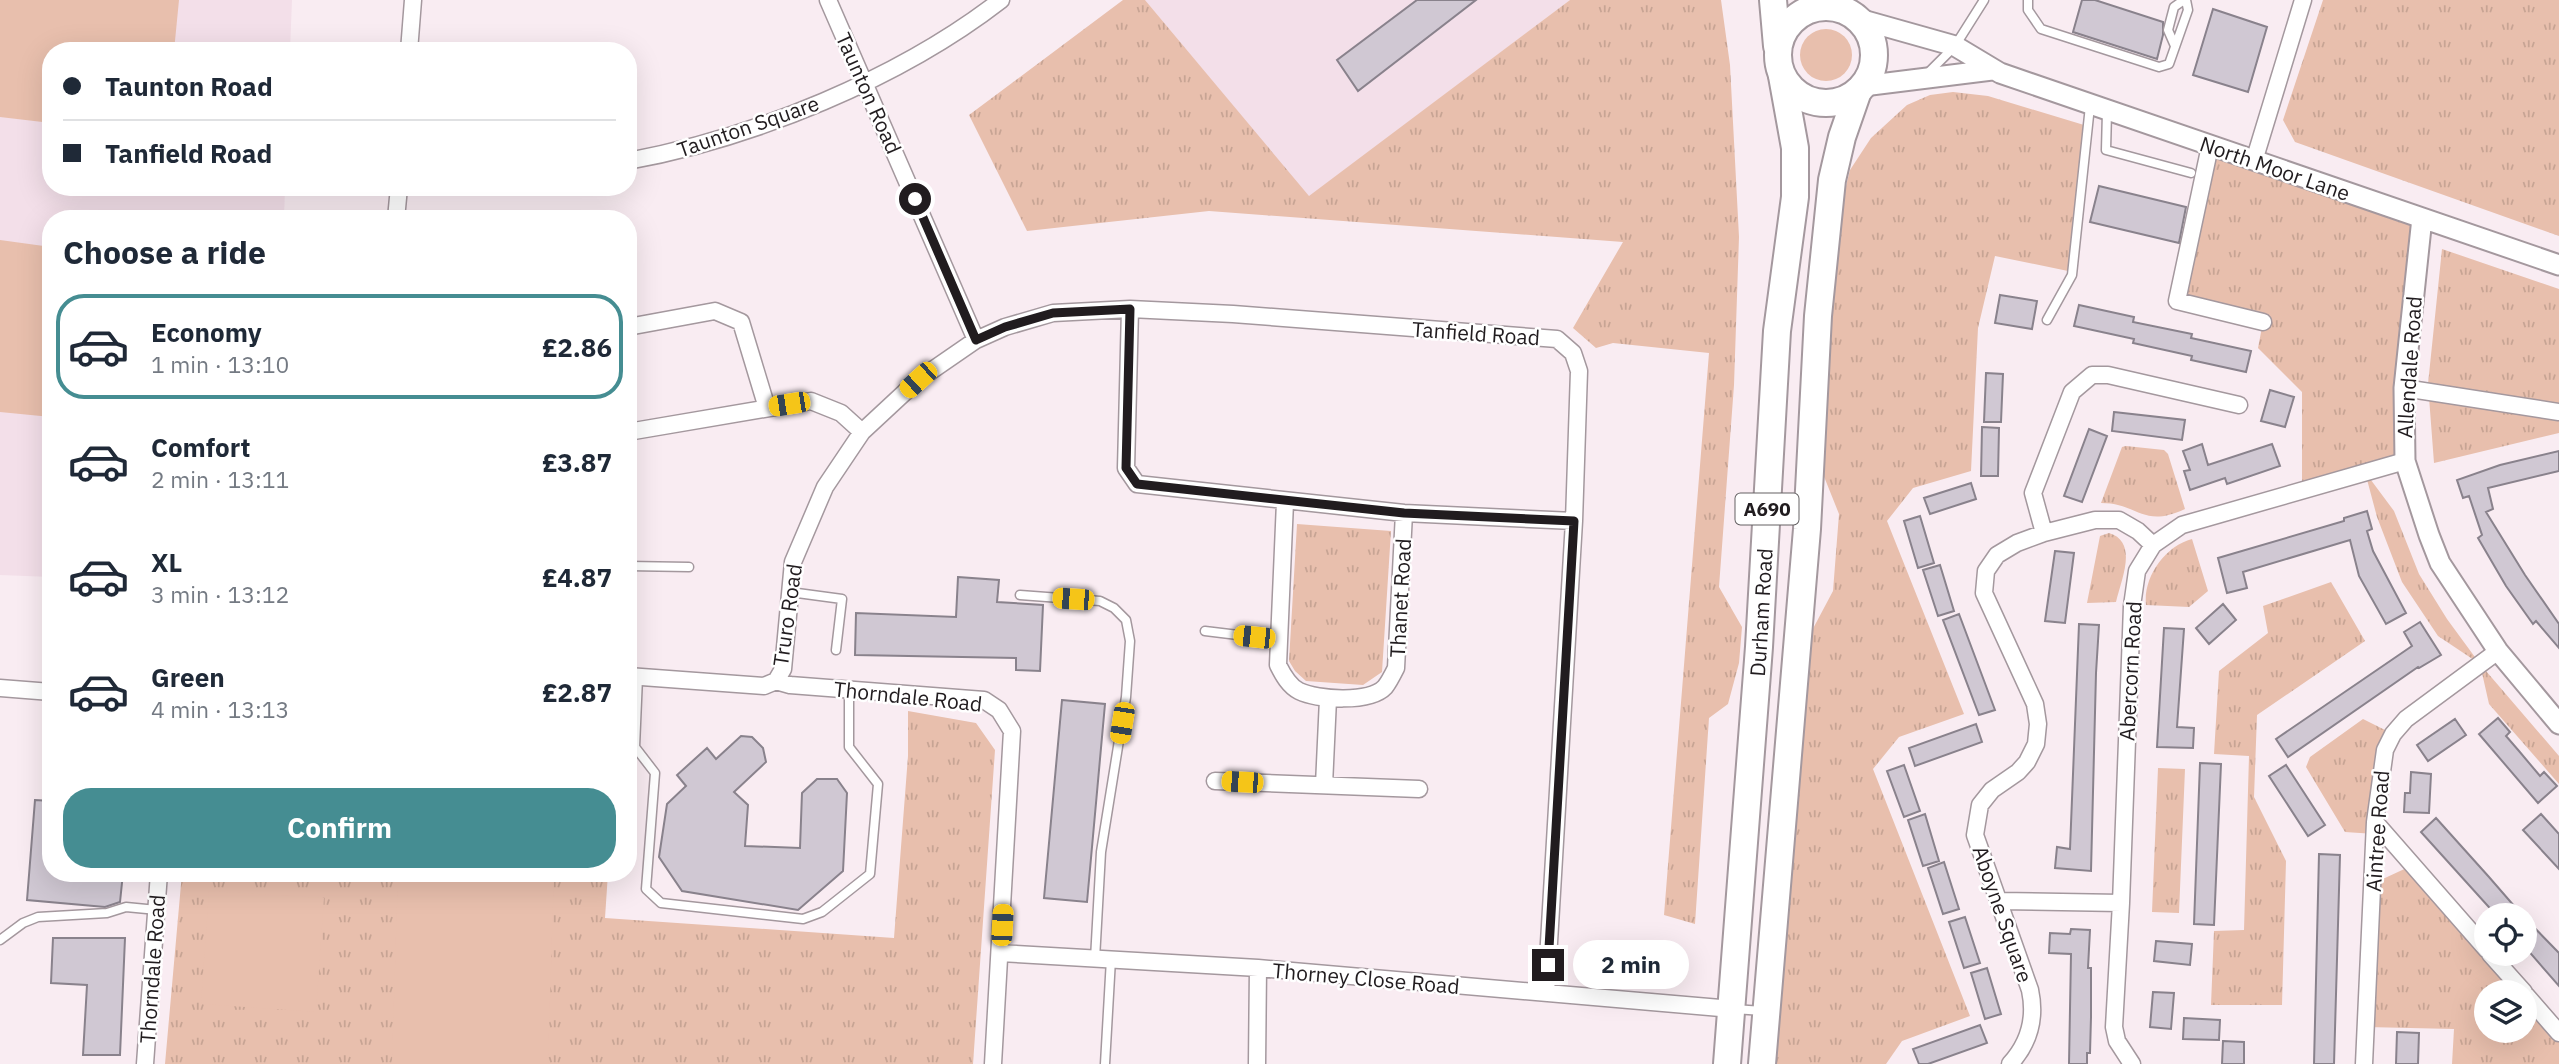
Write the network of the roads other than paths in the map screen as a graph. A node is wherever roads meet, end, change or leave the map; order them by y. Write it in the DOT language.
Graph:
graph roads {
  1 [pos="413,0"];
  2 [pos="828,0"];
  3 [pos="1001,0"];
  4 [pos="1773,0"];
  5 [pos="1984,0"];
  6 [pos="2028,0"];
  7 [pos="2185,0"];
  8 [pos="2303,0"];
  9 [pos="1853,11"];
  10 [pos="410,42"];
  11 [pos="1955,46"];
  12 [pos="2175,47"];
  13 [pos="1780,64"];
  14 [pos="1992,70"];
  15 [pos="1924,78"];
  16 [pos="864,81"];
  17 [pos="1861,89"];
  18 [pos="2099,106"];
  19 [pos="2210,146"];
  20 [pos="637,159"];
  21 [pos="2254,161"];
  22 [pos="2191,173"];
  23 [pos="2421,218"];
  24 [pos="2559,265"];
  25 [pos="1130,309"];
  26 [pos="2047,320"];
  27 [pos="2263,321"];
  28 [pos="637,325"];
  29 [pos="976,340"];
  30 [pos="918,380"];
  31 [pos="2404,388"];
  32 [pos="2239,405"];
  33 [pos="767,408"];
  34 [pos="2559,412"];
  35 [pos="637,430"];
  36 [pos="862,432"];
  37 [pos="2405,461"];
  38 [pos="1285,502"];
  39 [pos="1404,513"];
  40 [pos="1574,521"];
  41 [pos="2044,533"];
  42 [pos="2153,545"];
  43 [pos="637,566"];
  44 [pos="689,567"];
  45 [pos="790,592"];
  46 [pos="1020,594"];
  47 [pos="1205,631"];
  48 [pos="1279,639"];
  49 [pos="836,650"];
  50 [pos="2498,651"];
  51 [pos="637,676"];
  52 [pos="776,681"];
  53 [pos="0,688"];
  54 [pos="849,689"];
  55 [pos="42,691"];
  56 [pos="1328,699"];
  57 [pos="2559,724"];
  58 [pos="637,750"];
  59 [pos="1215,781"];
  60 [pos="1324,785"];
  61 [pos="1419,789"];
  62 [pos="2375,822"];
  63 [pos="159,882"];
  64 [pos="1999,901"];
  65 [pos="2121,903"];
  66 [pos="157,910"];
  67 [pos="2474,936"];
  68 [pos="0,940"];
  69 [pos="1000,953"];
  70 [pos="1103,959"];
  71 [pos="2500,966"];
  72 [pos="1258,968"];
  73 [pos="2513,980"];
  74 [pos="1546,993"];
  75 [pos="2537,1008"];
  76 [pos="1731,1009"];
  77 [pos="1766,1012"];
  78 [pos="2559,1033"];
  79 [pos="145,1064"];
  80 [pos="993,1064"];
  81 [pos="1105,1064"];
  82 [pos="1257,1064"];
  83 [pos="1727,1064"];
  84 [pos="1762,1064"];
  85 [pos="2010,1064"];
  86 [pos="2132,1064"];
  87 [pos="2364,1064"];
  1 -- 10 [label="street"];
  2 -- 16 [label="street, Taunton Road"];
  3 -- 16 [label="street, Taunton Square"];
  4 -- 13 [label="highway, Durham Road / A690"];
  5 -- 11 [label="lane"];
  6 -- 12 [label="lane"];
  7 -- 12 [label="lane"];
  7 -- 12 [label="lane"];
  8 -- 21 [label="street"];
  9 -- 11 [label="street, North Moor Lane"];
  9 -- 13 [label="highway"];
  9 -- 17 [label="highway, Durham Road"];
  11 -- 14 [label="street, North Moor Lane"];
  11 -- 15 [label="lane"];
  13 -- 17 [label="highway"];
  13 -- 76 [label="highway, Durham Road / A690"];
  14 -- 15 [label="street, North Moor Lane"];
  14 -- 18 [label="street, North Moor Lane"];
  15 -- 17 [label="street, North Moor Lane"];
  16 -- 20 [label="street, Taunton Square"];
  16 -- 29 [label="street, Taunton Road"];
  17 -- 77 [label="highway, Durham Road / A690"];
  18 -- 19 [label="street, North Moor Lane"];
  18 -- 22 [label="lane"];
  18 -- 26 [label="lane"];
  19 -- 21 [label="street, North Moor Lane"];
  19 -- 27 [label="street"];
  21 -- 23 [label="street, North Moor Lane"];
  23 -- 24 [label="street, North Moor Lane"];
  23 -- 31 [label="street, Allendale Road"];
  25 -- 29 [label="street, Tanfield Road"];
  25 -- 38 [label="street, Thanet Road"];
  25 -- 40 [label="street, Tanfield Road"];
  28 -- 33 [label="street"];
  29 -- 30 [label="street, Tanfield Road"];
  30 -- 36 [label="street, Truro Road"];
  31 -- 34 [label="street"];
  31 -- 37 [label="street, Allendale Road"];
  32 -- 41 [label="street"];
  33 -- 35 [label="street"];
  33 -- 36 [label="street"];
  36 -- 45 [label="street, Truro Road"];
  37 -- 42 [label="street, Abercorn Road"];
  37 -- 50 [label="street, Allendale Road"];
  38 -- 39 [label="street, Thanet Road"];
  38 -- 48 [label="street, Thanet Road"];
  39 -- 40 [label="street, Thanet Road"];
  39 -- 56 [label="street, Thanet Road"];
  40 -- 74 [label="street, Tanfield Road"];
  41 -- 42 [label="street, Aboyne Square"];
  41 -- 64 [label="street, Aboyne Square"];
  42 -- 65 [label="street, Abercorn Road"];
  43 -- 44 [label="lane"];
  45 -- 49 [label="lane"];
  45 -- 52 [label="street, Truro Road"];
  46 -- 70 [label="lane"];
  47 -- 48 [label="lane"];
  48 -- 56 [label="street, Thanet Road"];
  50 -- 57 [label="street, Allendale Road"];
  50 -- 62 [label="street, Aintree Road"];
  51 -- 52 [label="street, Thorndale Road"];
  52 -- 54 [label="street, Thorndale Road"];
  53 -- 55 [label="street"];
  54 -- 58 [label="lane"];
  54 -- 69 [label="street, Thorndale Road"];
  56 -- 60 [label="street"];
  59 -- 60 [label="street"];
  60 -- 61 [label="street"];
  62 -- 67 [label="street"];
  62 -- 87 [label="street, Aintree Road"];
  63 -- 66 [label="street, Thorndale Road"];
  64 -- 65 [label="street"];
  64 -- 85 [label="street, Aboyne Square"];
  65 -- 86 [label="street, Abercorn Road"];
  66 -- 68 [label="lane"];
  66 -- 79 [label="street, Thorndale Road"];
  69 -- 70 [label="street, Thorney Close Road"];
  69 -- 80 [label="street, Thorndale Road"];
  70 -- 72 [label="street, Thorney Close Road"];
  70 -- 81 [label="lane"];
  71 -- 73 [label="street"];
  72 -- 74 [label="street, Thorney Close Road"];
  72 -- 82 [label="street"];
  74 -- 76 [label="street, Thorney Close Road"];
  75 -- 78 [label="street"];
  76 -- 77 [label="lane"];
  76 -- 83 [label="highway, Durham Road / A690"];
  77 -- 84 [label="highway, Durham Road / A690"];
}
